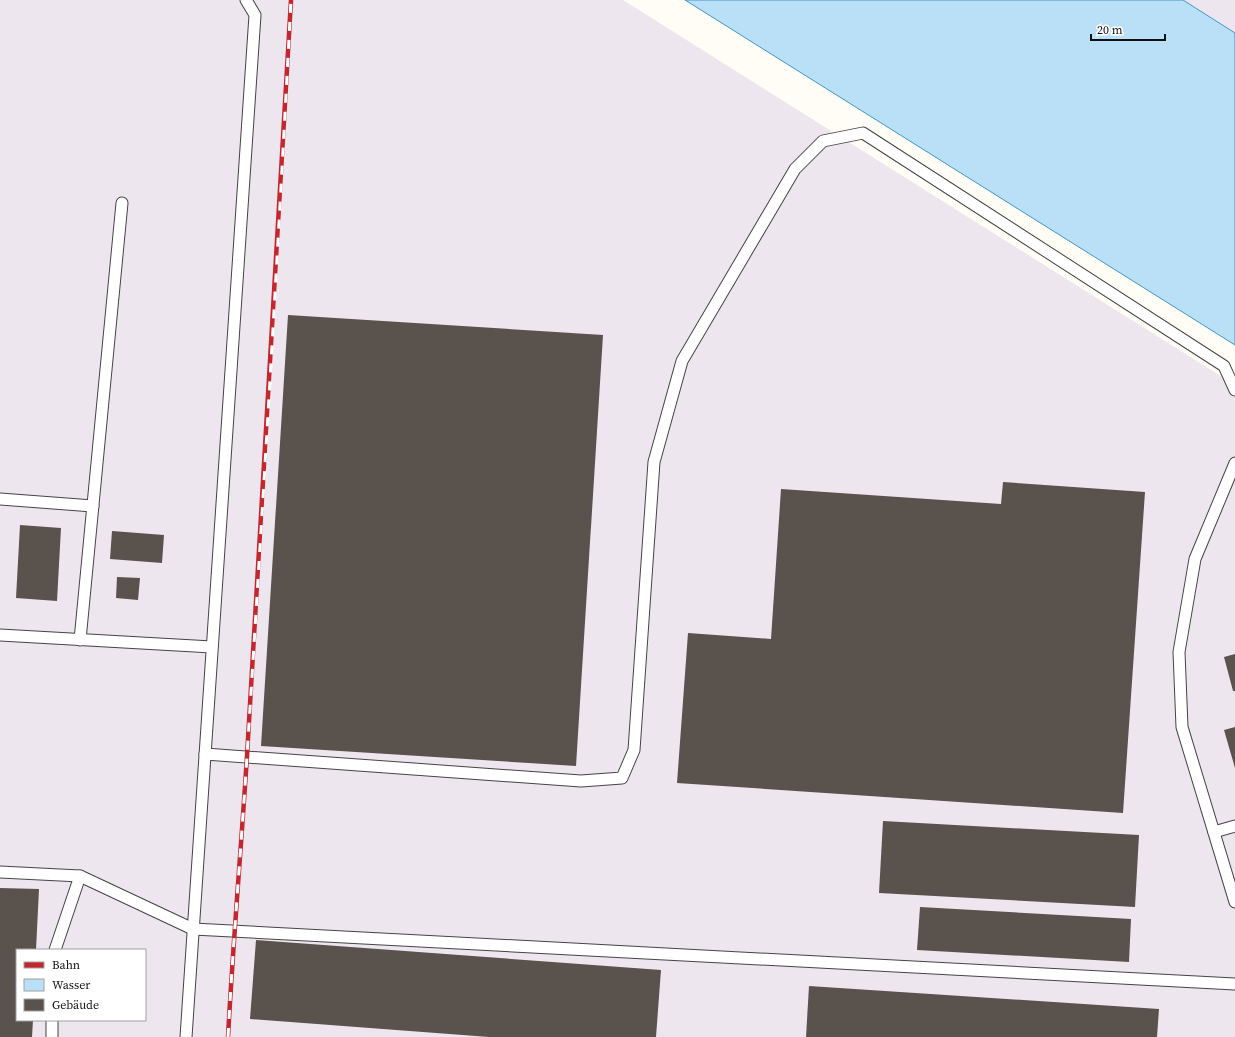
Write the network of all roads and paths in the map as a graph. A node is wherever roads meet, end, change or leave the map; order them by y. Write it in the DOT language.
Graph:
graph roads {
  1 [pos="246,0"];
  2 [pos="122,203"];
  3 [pos="1235,390"];
  4 [pos="1235,464"];
  5 [pos="0,499"];
  6 [pos="93,506"];
  7 [pos="0,635"];
  8 [pos="80,640"];
  9 [pos="212,647"];
  10 [pos="205,754"];
  11 [pos="1235,826"];
  12 [pos="1214,832"];
  13 [pos="0,872"];
  14 [pos="80,876"];
  15 [pos="1235,902"];
  16 [pos="193,929"];
  17 [pos="55,949"];
  18 [pos="1235,984"];
  19 [pos="52,1021"];
  20 [pos="52,1037"];
  21 [pos="186,1037"];
  1 -- 9 [label="lane"];
  2 -- 6 [label="lane"];
  3 -- 10 [label="lane"];
  4 -- 12 [label="lane"];
  5 -- 6 [label="lane"];
  6 -- 8 [label="lane"];
  7 -- 8 [label="lane"];
  8 -- 9 [label="lane"];
  9 -- 10 [label="lane"];
  10 -- 16 [label="lane"];
  11 -- 12 [label="lane"];
  12 -- 15 [label="lane"];
  13 -- 14 [label="lane"];
  14 -- 16 [label="lane"];
  14 -- 17 [label="lane"];
  16 -- 18 [label="lane"];
  16 -- 21 [label="lane"];
  19 -- 20 [label="lane"];
}
